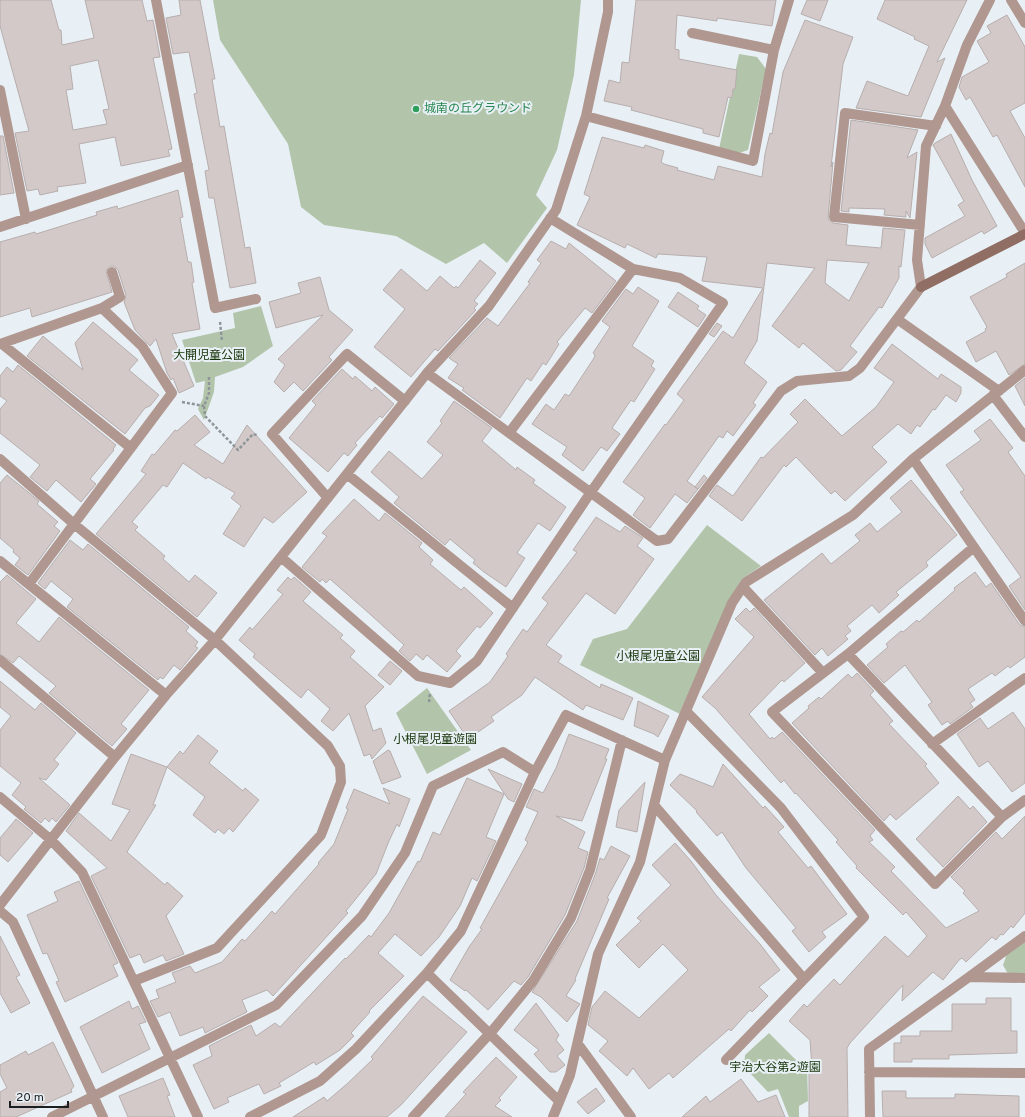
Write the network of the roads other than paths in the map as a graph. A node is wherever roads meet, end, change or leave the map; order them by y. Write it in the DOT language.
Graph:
graph roads {
  1 [pos="156,0"];
  2 [pos="608,0"];
  3 [pos="789,0"];
  4 [pos="990,0"];
  5 [pos="1011,0"];
  6 [pos="1025,23"];
  7 [pos="692,33"];
  8 [pos="774,50"];
  9 [pos="0,90"];
  10 [pos="945,106"];
  11 [pos="586,116"];
  12 [pos="936,126"];
  13 [pos="188,165"];
  14 [pos="550,218"];
  15 [pos="26,219"];
  16 [pos="920,225"];
  17 [pos="0,227"];
  18 [pos="1025,234"];
  19 [pos="633,269"];
  20 [pos="112,272"];
  21 [pos="921,287"];
  22 [pos="256,299"];
  23 [pos="102,308"];
  24 [pos="896,319"];
  25 [pos="1,344"];
  26 [pos="1025,370"];
  27 [pos="427,373"];
  28 [pos="996,393"];
  29 [pos="405,401"];
  30 [pos="509,433"];
  31 [pos="1025,436"];
  32 [pos="131,448"];
  33 [pos="0,459"];
  34 [pos="913,459"];
  35 [pos="347,474"];
  36 [pos="591,492"];
  37 [pos="328,498"];
  38 [pos="74,524"];
  39 [pos="974,547"];
  40 [pos="281,557"];
  41 [pos="0,561"];
  42 [pos="29,584"];
  43 [pos="743,587"];
  44 [pos="513,608"];
  45 [pos="1025,621"];
  46 [pos="215,640"];
  47 [pos="848,654"];
  48 [pos="0,660"];
  49 [pos="823,673"];
  50 [pos="1025,678"];
  51 [pos="166,695"];
  52 [pos="686,711"];
  53 [pos="622,740"];
  54 [pos="932,744"];
  55 [pos="115,757"];
  56 [pos="665,760"];
  57 [pos="535,772"];
  58 [pos="0,797"];
  59 [pos="1025,800"];
  60 [pos="654,805"];
  61 [pos="1002,817"];
  62 [pos="50,839"];
  63 [pos="0,905"];
  64 [pos="0,911"];
  65 [pos="1025,936"];
  66 [pos="426,973"];
  67 [pos="970,977"];
  68 [pos="1025,978"];
  69 [pos="804,979"];
  70 [pos="134,982"];
  71 [pos="489,1033"];
  72 [pos="578,1044"];
  73 [pos="170,1059"];
  74 [pos="726,1060"];
  75 [pos="869,1072"];
  76 [pos="1025,1073"];
  77 [pos="92,1097"];
  78 [pos="560,1101"];
  79 [pos="52,1117"];
  80 [pos="102,1117"];
  81 [pos="198,1117"];
  82 [pos="250,1117"];
  83 [pos="413,1117"];
  84 [pos="553,1117"];
  85 [pos="631,1117"];
  86 [pos="870,1117"];
  1 -- 13 [label="street"];
  2 -- 11 [label="street"];
  3 -- 8 [label="street"];
  4 -- 10 [label="street"];
  5 -- 6 [label="street"];
  7 -- 8 [label="street"];
  8 -- 11 [label="street"];
  9 -- 15 [label="street"];
  10 -- 12 [label="street"];
  10 -- 18 [label="street"];
  11 -- 14 [label="street"];
  12 -- 16 [label="street"];
  12 -- 16 [label="street"];
  13 -- 15 [label="street"];
  13 -- 22 [label="street"];
  14 -- 19 [label="street"];
  14 -- 27 [label="street"];
  15 -- 17 [label="street"];
  16 -- 21 [label="street"];
  18 -- 21 [label="street"];
  19 -- 30 [label="street"];
  19 -- 36 [label="street"];
  20 -- 23 [label="street"];
  21 -- 24 [label="street"];
  23 -- 25 [label="street"];
  23 -- 32 [label="street"];
  24 -- 28 [label="street"];
  24 -- 36 [label="street"];
  25 -- 32 [label="street"];
  26 -- 28 [label="street"];
  27 -- 29 [label="street"];
  27 -- 30 [label="street"];
  28 -- 31 [label="street"];
  28 -- 34 [label="street"];
  29 -- 35 [label="street"];
  29 -- 37 [label="street"];
  30 -- 36 [label="street"];
  32 -- 38 [label="street"];
  33 -- 38 [label="street"];
  34 -- 39 [label="street"];
  34 -- 43 [label="street"];
  35 -- 37 [label="street"];
  35 -- 44 [label="street"];
  36 -- 44 [label="street"];
  37 -- 40 [label="street"];
  38 -- 42 [label="street"];
  38 -- 46 [label="street"];
  39 -- 45 [label="street"];
  39 -- 47 [label="street"];
  40 -- 44 [label="street"];
  40 -- 46 [label="street"];
  41 -- 42 [label="street"];
  42 -- 51 [label="street"];
  43 -- 49 [label="street"];
  43 -- 52 [label="street"];
  46 -- 51 [label="street"];
  46 -- 70 [label="street"];
  47 -- 49 [label="street"];
  47 -- 54 [label="street"];
  48 -- 55 [label="street"];
  49 -- 61 [label="street"];
  50 -- 54 [label="street"];
  51 -- 55 [label="street"];
  52 -- 56 [label="street"];
  52 -- 69 [label="street"];
  53 -- 56 [label="street"];
  53 -- 57 [label="street"];
  53 -- 71 [label="street"];
  54 -- 61 [label="street"];
  55 -- 62 [label="street"];
  56 -- 60 [label="street"];
  57 -- 66 [label="street"];
  57 -- 73 [label="street"];
  58 -- 62 [label="street"];
  59 -- 61 [label="street"];
  60 -- 69 [label="street"];
  60 -- 72 [label="street"];
  62 -- 63 [label="street"];
  62 -- 70 [label="street"];
  64 -- 77 [label="street"];
  65 -- 67 [label="street"];
  66 -- 71 [label="street"];
  66 -- 82 [label="street"];
  67 -- 68 [label="street"];
  67 -- 75 [label="street"];
  69 -- 74 [label="street"];
  70 -- 73 [label="street"];
  71 -- 78 [label="street"];
  71 -- 83 [label="street"];
  72 -- 78 [label="street"];
  72 -- 85 [label="street"];
  73 -- 77 [label="street"];
  73 -- 81 [label="street"];
  75 -- 76 [label="street"];
  75 -- 86 [label="street"];
  77 -- 79 [label="street"];
  77 -- 80 [label="street"];
  78 -- 84 [label="street"];
}
